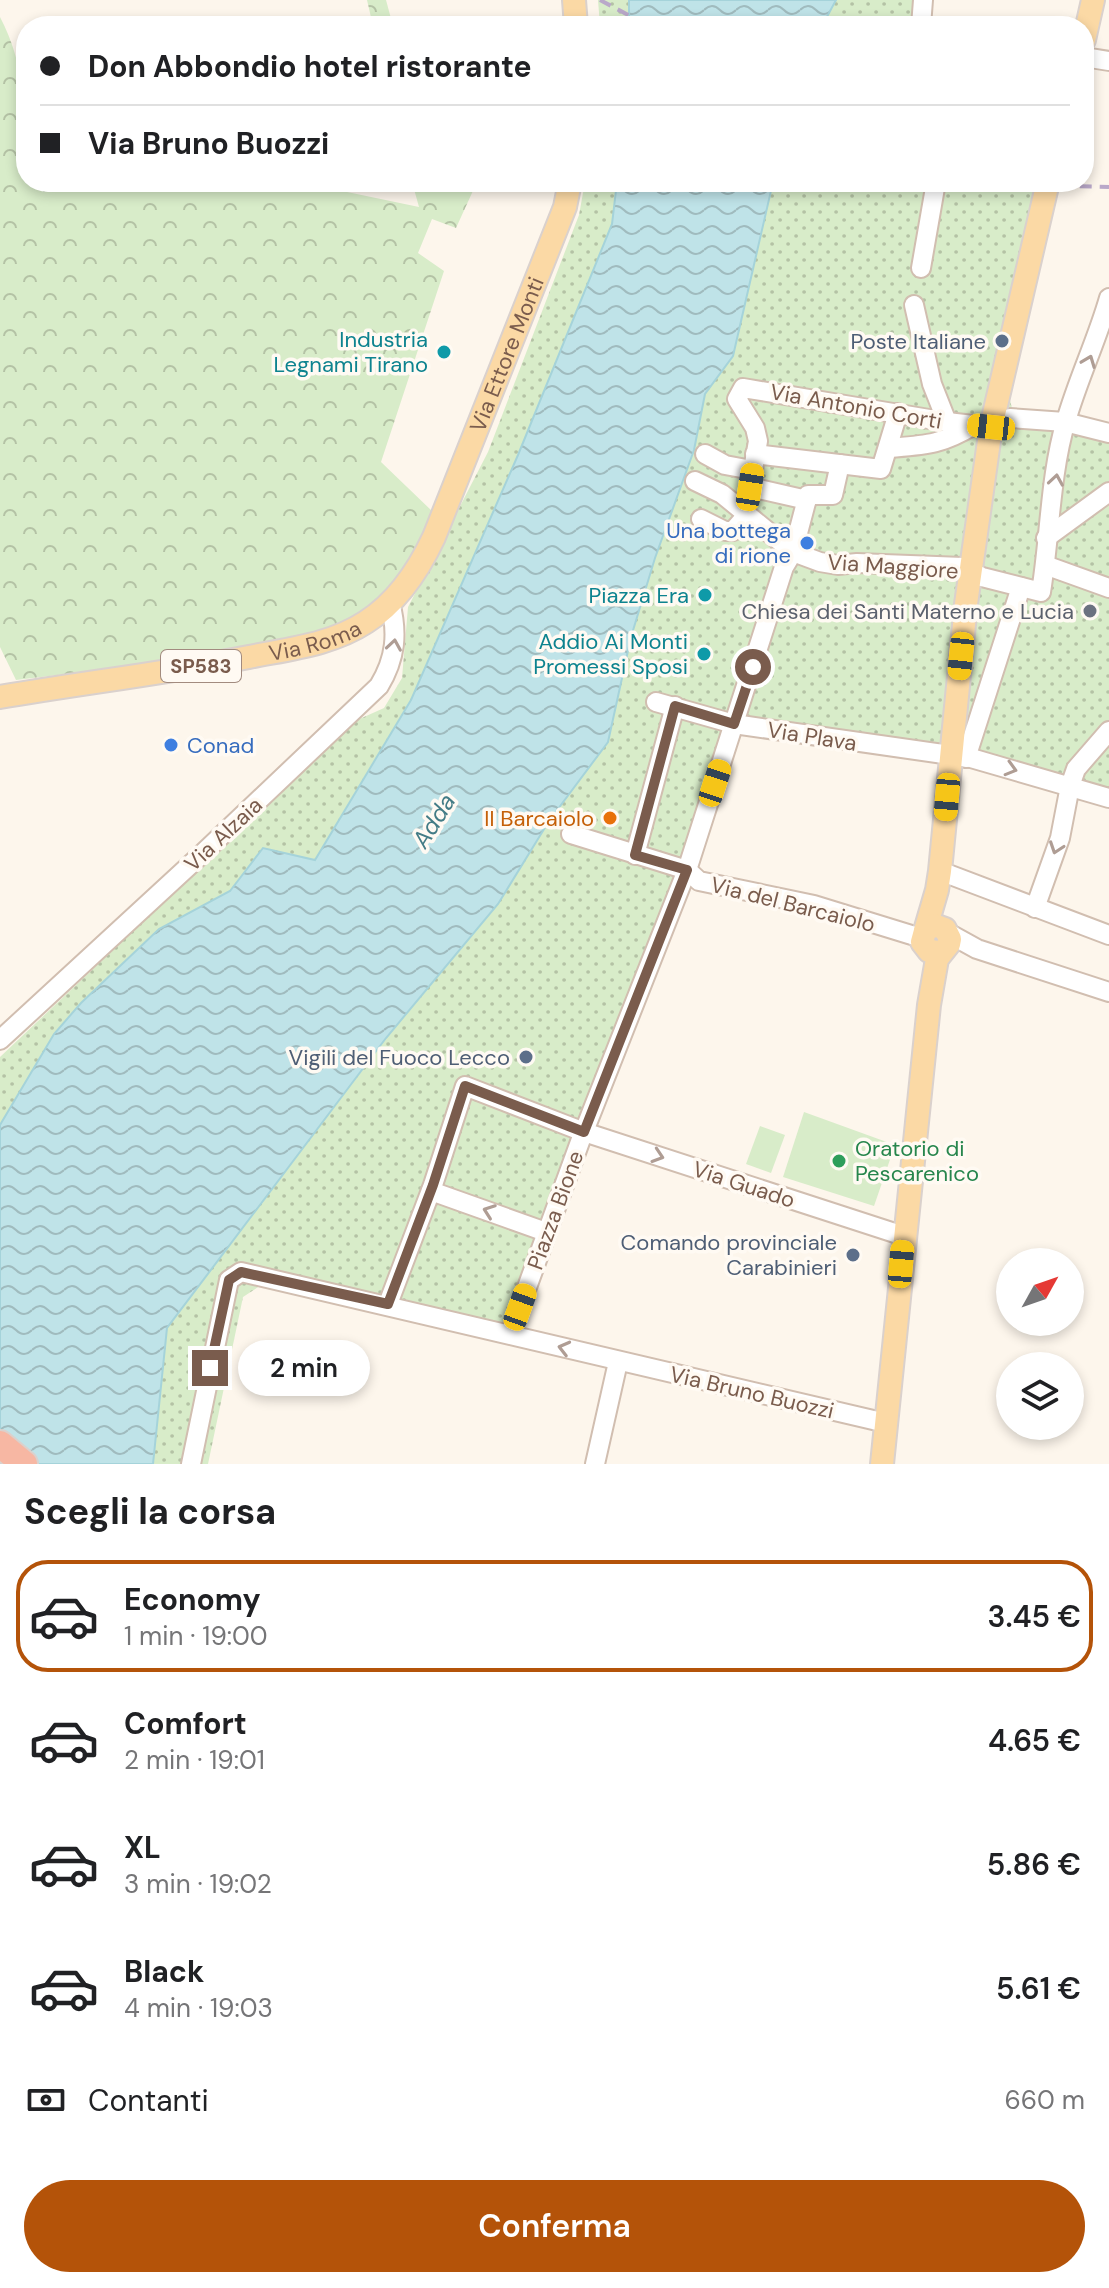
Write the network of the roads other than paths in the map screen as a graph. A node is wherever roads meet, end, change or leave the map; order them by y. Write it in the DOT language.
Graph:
graph roads {
  1 [pos="567,192"];
  2 [pos="934,192"];
  3 [pos="1045,192"];
  4 [pos="921,268"];
  5 [pos="1109,298"];
  6 [pos="914,305"];
  7 [pos="898,413"];
  8 [pos="947,422"];
  9 [pos="1065,422"];
  10 [pos="982,426"];
  11 [pos="1109,433"];
  12 [pos="889,448"];
  13 [pos="705,454"];
  14 [pos="754,462"];
  15 [pos="840,464"];
  16 [pos="725,465"];
  17 [pos="695,481"];
  18 [pos="715,491"];
  19 [pos="1109,492"];
  20 [pos="807,500"];
  21 [pos="747,515"];
  22 [pos="701,519"];
  23 [pos="439,525"];
  24 [pos="1046,538"];
  25 [pos="793,552"];
  26 [pos="1045,565"];
  27 [pos="971,573"];
  28 [pos="1021,587"];
  29 [pos="1109,588"];
  30 [pos="390,602"];
  31 [pos="0,697"];
  32 [pos="656,702"];
  33 [pos="675,706"];
  34 [pos="956,707"];
  35 [pos="982,707"];
  36 [pos="734,724"];
  37 [pos="1109,731"];
  38 [pos="958,758"];
  39 [pos="1070,786"];
  40 [pos="1109,798"];
  41 [pos="571,834"];
  42 [pos="635,855"];
  43 [pos="687,870"];
  44 [pos="939,880"];
  45 [pos="1035,908"];
  46 [pos="1109,935"];
  47 [pos="938,940"];
  48 [pos="1109,992"];
  49 [pos="0,1040"];
  50 [pos="584,1132"];
  51 [pos="431,1191"];
  52 [pos="546,1232"];
  53 [pos="904,1236"];
  54 [pos="388,1304"];
  55 [pos="510,1334"];
  56 [pos="618,1362"];
  57 [pos="886,1423"];
  58 [pos="0,1444"];
  59 [pos="24,1464"];
  60 [pos="191,1464"];
  61 [pos="595,1464"];
  62 [pos="882,1464"];
  1 -- 23 [label="main road, Via Ettore Monti / SP583"];
  2 -- 4 [label="street"];
  3 -- 10 [label="main road"];
  9 -- 5 [label="street, one-way"];
  6 -- 8 [label="street"];
  7 -- 8 [label="street, Via Antonio Corti"];
  7 -- 12 [label="street"];
  7 -- 14 [label="street, Via Antonio Corti"];
  8 -- 10 [label="street, Via Antonio Corti"];
  9 -- 10 [label="street, Via Antonio Corti"];
  9 -- 11 [label="street, Via Antonio Corti"];
  24 -- 9 [label="street, one-way"];
  10 -- 12 [label="street"];
  10 -- 27 [label="main road"];
  12 -- 15 [label="street"];
  13 -- 16 [label="street"];
  14 -- 15 [label="street"];
  14 -- 16 [label="street"];
  14 -- 20 [label="street"];
  15 -- 20 [label="street"];
  16 -- 18 [label="street"];
  17 -- 18 [label="street, Via Maggiore"];
  18 -- 21 [label="street, Via Maggiore"];
  19 -- 24 [label="street"];
  20 -- 25 [label="street, Piazza Bione"];
  21 -- 22 [label="street"];
  21 -- 25 [label="street, Via Maggiore"];
  23 -- 30 [label="main road, Via Roma / SP583"];
  24 -- 26 [label="street"];
  25 -- 27 [label="street, Via Maggiore"];
  25 -- 36 [label="street, Piazza Bione"];
  26 -- 28 [label="street"];
  26 -- 29 [label="street"];
  27 -- 28 [label="street, Via Maggiore"];
  27 -- 34 [label="main road"];
  28 -- 35 [label="street"];
  30 -- 31 [label="main road, Via Roma / SP583"];
  49 -- 30 [label="street, Via Alzaia, one-way"];
  32 -- 33 [label="street"];
  33 -- 36 [label="street, Via Plava"];
  33 -- 42 [label="street"];
  34 -- 35 [label="street"];
  34 -- 38 [label="main road"];
  35 -- 38 [label="street"];
  36 -- 38 [label="street, Via Plava"];
  36 -- 43 [label="street, Piazza Bione"];
  37 -- 39 [label="street"];
  38 -- 39 [label="street, Via Plava, one-way"];
  38 -- 44 [label="main road"];
  39 -- 40 [label="street, Via Plava"];
  39 -- 45 [label="street, one-way"];
  41 -- 42 [label="street, Via del Barcaiolo"];
  42 -- 43 [label="street, Via del Barcaiolo"];
  43 -- 47 [label="street, Via del Barcaiolo"];
  43 -- 50 [label="street, Piazza Bione"];
  44 -- 45 [label="street"];
  44 -- 47 [label="main road"];
  45 -- 46 [label="street"];
  47 -- 48 [label="street"];
  47 -- 53 [label="main road"];
  50 -- 51 [label="street, Via Guado"];
  50 -- 52 [label="street, Piazza Bione"];
  50 -- 53 [label="street, Via Guado, one-way"];
  52 -- 51 [label="street, one-way"];
  51 -- 54 [label="street"];
  52 -- 55 [label="street, Piazza Bione"];
  53 -- 57 [label="main road"];
  54 -- 55 [label="street, Via Bruno Buozzi"];
  54 -- 60 [label="street, Via Bruno Buozzi"];
  56 -- 55 [label="street, Via Bruno Buozzi, one-way"];
  56 -- 57 [label="street, Via Bruno Buozzi"];
  56 -- 61 [label="street"];
  57 -- 62 [label="main road"];
  58 -- 59 [label="highway"];
}
